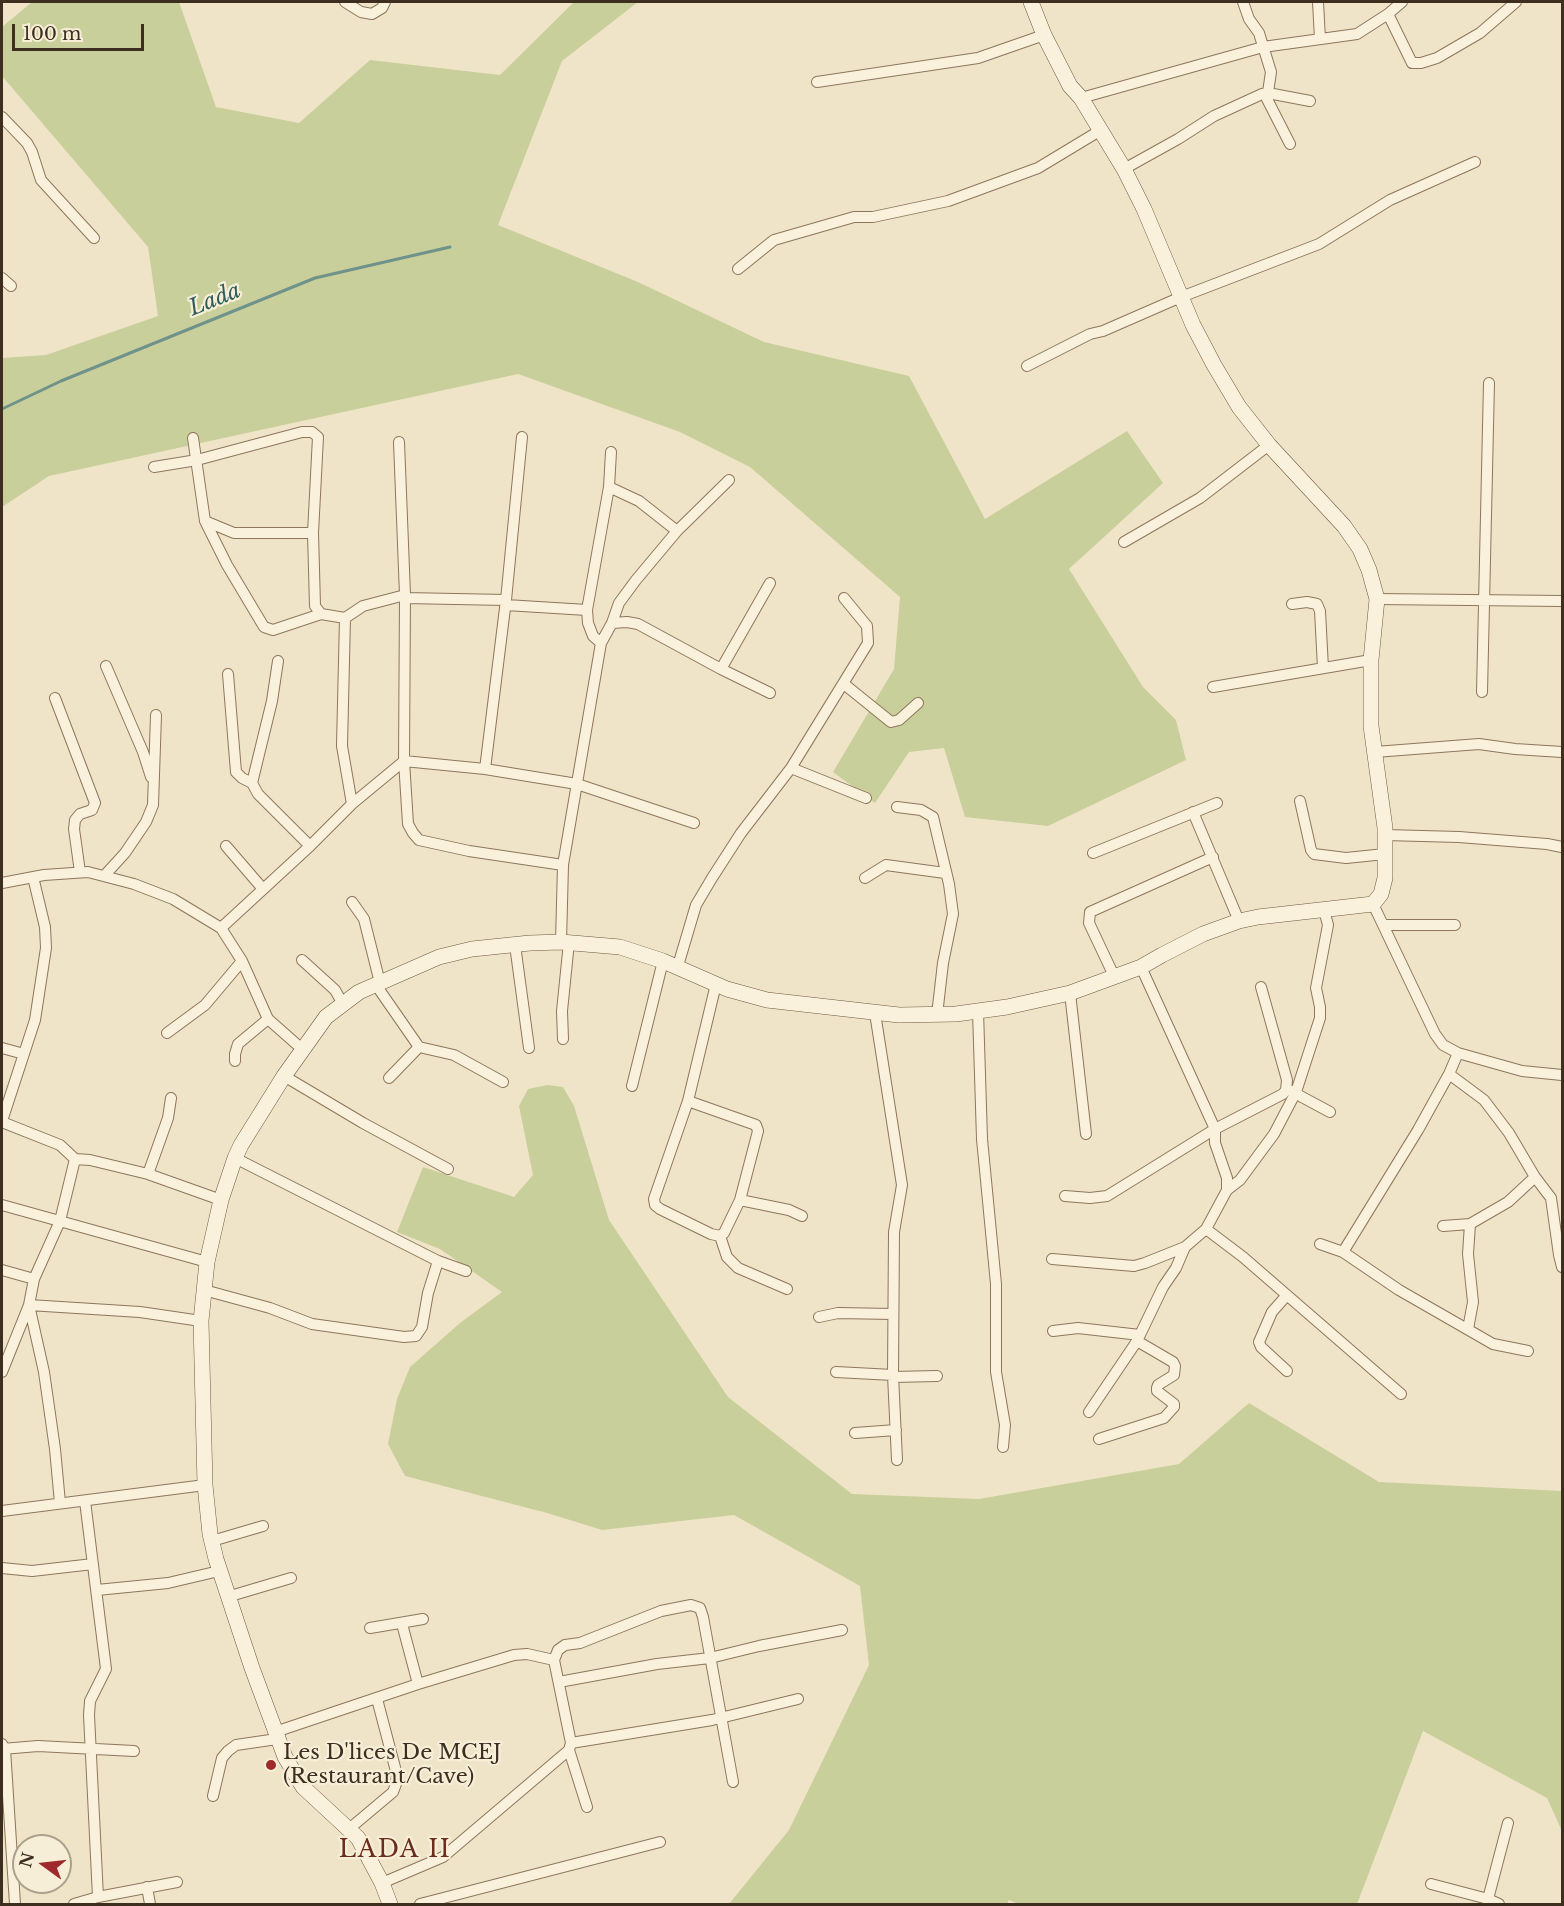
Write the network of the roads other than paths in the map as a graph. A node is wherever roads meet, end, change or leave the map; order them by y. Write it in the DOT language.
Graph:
graph roads {
  1 [pos="345,2"];
  2 [pos="385,2"];
  3 [pos="1031,2"];
  4 [pos="1243,2"];
  5 [pos="1318,2"];
  6 [pos="1402,2"];
  7 [pos="1516,2"];
  8 [pos="1388,14"];
  9 [pos="1044,35"];
  10 [pos="1320,39"];
  11 [pos="1263,47"];
  12 [pos="817,82"];
  13 [pos="1268,93"];
  14 [pos="1080,98"];
  15 [pos="1310,101"];
  16 [pos="2,117"];
  17 [pos="1101,130"];
  18 [pos="1290,144"];
  19 [pos="1475,162"];
  20 [pos="1124,169"];
  21 [pos="94,238"];
  22 [pos="738,269"];
  23 [pos="2,278"];
  24 [pos="11,286"];
  25 [pos="1181,297"];
  26 [pos="1027,366"];
  27 [pos="1489,383"];
  28 [pos="522,437"];
  29 [pos="193,438"];
  30 [pos="399,442"];
  31 [pos="1269,445"];
  32 [pos="611,452"];
  33 [pos="198,459"];
  34 [pos="154,467"];
  35 [pos="729,480"];
  36 [pos="609,487"];
  37 [pos="205,521"];
  38 [pos="677,531"];
  39 [pos="313,533"];
  40 [pos="1124,542"];
  41 [pos="770,583"];
  42 [pos="405,597"];
  43 [pos="844,598"];
  44 [pos="1377,599"];
  45 [pos="1484,600"];
  46 [pos="1563,601"];
  47 [pos="506,602"];
  48 [pos="1292,604"];
  49 [pos="587,610"];
  50 [pos="321,614"];
  51 [pos="345,618"];
  52 [pos="612,623"];
  53 [pos="601,643"];
  54 [pos="1371,660"];
  55 [pos="278,661"];
  56 [pos="106,666"];
  57 [pos="1323,668"];
  58 [pos="722,669"];
  59 [pos="228,674"];
  60 [pos="844,684"];
  61 [pos="1213,687"];
  62 [pos="1482,692"];
  63 [pos="770,693"];
  64 [pos="55,698"];
  65 [pos="918,703"];
  66 [pos="156,715"];
  67 [pos="1375,752"];
  68 [pos="1563,752"];
  69 [pos="404,761"];
  70 [pos="791,768"];
  71 [pos="485,769"];
  72 [pos="153,783"];
  73 [pos="252,783"];
  74 [pos="577,784"];
  75 [pos="866,798"];
  76 [pos="1300,801"];
  77 [pos="1217,803"];
  78 [pos="352,804"];
  79 [pos="897,807"];
  80 [pos="1193,812"];
  81 [pos="694,823"];
  82 [pos="1385,835"];
  83 [pos="226,846"];
  84 [pos="310,846"];
  85 [pos="1563,847"];
  86 [pos="1093,853"];
  87 [pos="1385,854"];
  88 [pos="1213,857"];
  89 [pos="563,865"];
  90 [pos="80,872"];
  91 [pos="945,873"];
  92 [pos="104,876"];
  93 [pos="33,877"];
  94 [pos="865,878"];
  95 [pos="2,883"];
  96 [pos="263,889"];
  97 [pos="352,902"];
  98 [pos="1373,904"];
  99 [pos="1324,910"];
  100 [pos="1239,921"];
  101 [pos="1383,925"];
  102 [pos="1455,925"];
  103 [pos="221,928"];
  104 [pos="565,942"];
  105 [pos="514,945"];
  106 [pos="302,960"];
  107 [pos="242,961"];
  108 [pos="663,961"];
  109 [pos="1141,968"];
  110 [pos="677,969"];
  111 [pos="1115,978"];
  112 [pos="378,984"];
  113 [pos="716,984"];
  114 [pos="1261,987"];
  115 [pos="1070,993"];
  116 [pos="343,1004"];
  117 [pos="978,1011"];
  118 [pos="875,1013"];
  119 [pos="937,1015"];
  120 [pos="268,1019"];
  121 [pos="167,1033"];
  122 [pos="563,1039"];
  123 [pos="419,1047"];
  124 [pos="2,1048"];
  125 [pos="529,1048"];
  126 [pos="302,1049"];
  127 [pos="1458,1053"];
  128 [pos="24,1054"];
  129 [pos="235,1061"];
  130 [pos="1449,1074"];
  131 [pos="1563,1075"];
  132 [pos="284,1076"];
  133 [pos="389,1078"];
  134 [pos="503,1082"];
  135 [pos="632,1086"];
  136 [pos="1291,1091"];
  137 [pos="171,1098"];
  138 [pos="688,1101"];
  139 [pos="1330,1112"];
  140 [pos="2,1122"];
  141 [pos="1215,1129"];
  142 [pos="1086,1134"];
  143 [pos="235,1158"];
  144 [pos="75,1160"];
  145 [pos="448,1169"];
  146 [pos="148,1174"];
  147 [pos="1535,1178"];
  148 [pos="1227,1190"];
  149 [pos="1563,1194"];
  150 [pos="1065,1196"];
  151 [pos="1551,1198"];
  152 [pos="221,1200"];
  153 [pos="740,1200"];
  154 [pos="2,1205"];
  155 [pos="802,1216"];
  156 [pos="60,1221"];
  157 [pos="1470,1224"];
  158 [pos="1443,1226"];
  159 [pos="1206,1229"];
  160 [pos="720,1236"];
  161 [pos="1320,1244"];
  162 [pos="1185,1247"];
  163 [pos="1343,1252"];
  164 [pos="1052,1259"];
  165 [pos="438,1261"];
  166 [pos="207,1262"];
  167 [pos="1563,1267"];
  168 [pos="2,1269"];
  169 [pos="466,1271"];
  170 [pos="34,1279"];
  171 [pos="787,1289"];
  172 [pos="204,1290"];
  173 [pos="1287,1295"];
  174 [pos="29,1305"];
  175 [pos="892,1314"];
  176 [pos="819,1317"];
  177 [pos="201,1322"];
  178 [pos="1468,1329"];
  179 [pos="1053,1331"];
  180 [pos="1138,1338"];
  181 [pos="1528,1351"];
  182 [pos="1287,1371"];
  183 [pos="2,1372"];
  184 [pos="836,1372"];
  185 [pos="893,1376"];
  186 [pos="937,1376"];
  187 [pos="1401,1394"];
  188 [pos="1089,1412"];
  189 [pos="896,1430"];
  190 [pos="855,1433"];
  191 [pos="1099,1439"];
  192 [pos="1003,1447"];
  193 [pos="897,1460"];
  194 [pos="205,1485"];
  195 [pos="85,1501"];
  196 [pos="60,1503"];
  197 [pos="2,1511"];
  198 [pos="263,1526"];
  199 [pos="212,1541"];
  200 [pos="93,1564"];
  201 [pos="2,1568"];
  202 [pos="219,1571"];
  203 [pos="291,1578"];
  204 [pos="97,1590"];
  205 [pos="227,1597"];
  206 [pos="423,1619"];
  207 [pos="402,1624"];
  208 [pos="370,1628"];
  209 [pos="842,1630"];
  210 [pos="710,1658"];
  211 [pos="554,1660"];
  212 [pos="559,1682"];
  213 [pos="418,1684"];
  214 [pos="377,1698"];
  215 [pos="798,1699"];
  216 [pos="720,1718"];
  217 [pos="276,1736"];
  218 [pos="3,1747"];
  219 [pos="570,1747"];
  220 [pos="89,1749"];
  221 [pos="134,1752"];
  222 [pos="733,1782"];
  223 [pos="213,1796"];
  224 [pos="587,1807"];
  225 [pos="1508,1823"];
  226 [pos="349,1828"];
  227 [pos="660,1842"];
  228 [pos="177,1882"];
  229 [pos="382,1883"];
  230 [pos="1431,1884"];
  231 [pos="147,1887"];
  232 [pos="1488,1899"];
  233 [pos="93,1901"];
  234 [pos="15,1905"];
  235 [pos="74,1905"];
  236 [pos="150,1905"];
  237 [pos="390,1905"];
  238 [pos="420,1905"];
  239 [pos="1499,1905"];
  1 -- 2 [label="street"];
  3 -- 9 [label="street"];
  4 -- 11 [label="street"];
  5 -- 10 [label="street"];
  6 -- 8 [label="street"];
  7 -- 8 [label="street"];
  8 -- 10 [label="street"];
  9 -- 12 [label="street"];
  9 -- 14 [label="street"];
  10 -- 11 [label="street"];
  11 -- 13 [label="street"];
  11 -- 14 [label="street"];
  13 -- 15 [label="street"];
  13 -- 18 [label="street"];
  13 -- 20 [label="street"];
  14 -- 17 [label="street"];
  16 -- 21 [label="street"];
  17 -- 20 [label="street"];
  17 -- 22 [label="street"];
  19 -- 25 [label="street"];
  20 -- 25 [label="street"];
  23 -- 24 [label="street"];
  25 -- 26 [label="street"];
  25 -- 31 [label="street"];
  27 -- 45 [label="street"];
  28 -- 47 [label="street"];
  29 -- 33 [label="street"];
  30 -- 42 [label="street"];
  31 -- 40 [label="street"];
  31 -- 44 [label="street"];
  32 -- 36 [label="street"];
  33 -- 34 [label="street"];
  33 -- 37 [label="street"];
  33 -- 39 [label="street"];
  35 -- 38 [label="street"];
  36 -- 38 [label="street"];
  36 -- 49 [label="street"];
  37 -- 39 [label="street"];
  37 -- 50 [label="street"];
  38 -- 52 [label="street"];
  39 -- 50 [label="street"];
  41 -- 58 [label="street"];
  42 -- 47 [label="street"];
  42 -- 51 [label="street"];
  42 -- 69 [label="street"];
  43 -- 60 [label="street"];
  44 -- 45 [label="street"];
  44 -- 54 [label="street"];
  45 -- 46 [label="street"];
  45 -- 62 [label="street"];
  47 -- 49 [label="street"];
  47 -- 71 [label="street"];
  48 -- 57 [label="street"];
  49 -- 53 [label="street"];
  50 -- 51 [label="street"];
  51 -- 78 [label="street"];
  52 -- 53 [label="street"];
  52 -- 58 [label="street"];
  53 -- 74 [label="street"];
  54 -- 57 [label="street"];
  54 -- 67 [label="street"];
  55 -- 73 [label="street"];
  56 -- 72 [label="street"];
  57 -- 61 [label="street"];
  58 -- 63 [label="street"];
  59 -- 73 [label="street"];
  60 -- 65 [label="street"];
  60 -- 70 [label="street"];
  64 -- 90 [label="street"];
  66 -- 72 [label="street"];
  67 -- 68 [label="street"];
  67 -- 82 [label="street"];
  69 -- 71 [label="street"];
  69 -- 78 [label="street"];
  69 -- 89 [label="street"];
  70 -- 75 [label="street"];
  70 -- 110 [label="street"];
  71 -- 74 [label="street"];
  72 -- 92 [label="street"];
  73 -- 84 [label="street"];
  74 -- 81 [label="street"];
  74 -- 89 [label="street"];
  76 -- 87 [label="street"];
  77 -- 80 [label="street"];
  78 -- 84 [label="street"];
  79 -- 91 [label="street"];
  80 -- 86 [label="street"];
  80 -- 88 [label="street"];
  82 -- 85 [label="street"];
  82 -- 87 [label="street"];
  83 -- 96 [label="street"];
  84 -- 96 [label="street"];
  87 -- 98 [label="street"];
  88 -- 100 [label="street"];
  88 -- 111 [label="street"];
  89 -- 104 [label="street"];
  90 -- 92 [label="street"];
  90 -- 93 [label="street"];
  91 -- 94 [label="street"];
  91 -- 119 [label="street"];
  92 -- 103 [label="street"];
  93 -- 95 [label="street"];
  93 -- 128 [label="street"];
  96 -- 103 [label="street"];
  97 -- 112 [label="street"];
  98 -- 99 [label="street"];
  98 -- 101 [label="street"];
  99 -- 100 [label="street"];
  99 -- 136 [label="street"];
  100 -- 109 [label="street"];
  101 -- 102 [label="street"];
  101 -- 127 [label="street"];
  103 -- 107 [label="street"];
  104 -- 105 [label="street"];
  104 -- 108 [label="street"];
  104 -- 122 [label="street"];
  105 -- 112 [label="street"];
  105 -- 125 [label="street"];
  106 -- 116 [label="street"];
  107 -- 120 [label="street"];
  107 -- 121 [label="street"];
  108 -- 110 [label="street"];
  108 -- 135 [label="street"];
  109 -- 111 [label="street"];
  109 -- 141 [label="street"];
  110 -- 113 [label="street"];
  111 -- 115 [label="street"];
  112 -- 116 [label="street"];
  112 -- 123 [label="street"];
  113 -- 118 [label="street"];
  113 -- 138 [label="street"];
  114 -- 136 [label="street"];
  115 -- 117 [label="street"];
  115 -- 142 [label="street"];
  116 -- 126 [label="street"];
  117 -- 119 [label="street"];
  117 -- 192 [label="street"];
  118 -- 119 [label="street"];
  118 -- 175 [label="street"];
  120 -- 126 [label="street"];
  120 -- 129 [label="street"];
  123 -- 133 [label="street"];
  123 -- 134 [label="street"];
  124 -- 128 [label="street"];
  126 -- 132 [label="street"];
  127 -- 130 [label="street"];
  127 -- 131 [label="street"];
  128 -- 140 [label="street"];
  130 -- 147 [label="street"];
  130 -- 163 [label="street"];
  132 -- 143 [label="street"];
  132 -- 145 [label="street"];
  136 -- 139 [label="street"];
  136 -- 141 [label="street"];
  136 -- 148 [label="street"];
  137 -- 146 [label="street"];
  138 -- 153 [label="street"];
  138 -- 160 [label="street"];
  140 -- 144 [label="street"];
  141 -- 148 [label="street"];
  141 -- 150 [label="street"];
  143 -- 152 [label="street"];
  143 -- 165 [label="street"];
  144 -- 146 [label="street"];
  144 -- 156 [label="street"];
  146 -- 152 [label="street"];
  147 -- 151 [label="street"];
  147 -- 157 [label="street"];
  148 -- 159 [label="street"];
  149 -- 151 [label="street"];
  151 -- 167 [label="street"];
  152 -- 166 [label="street"];
  153 -- 155 [label="street"];
  153 -- 160 [label="street"];
  154 -- 156 [label="street"];
  156 -- 166 [label="street"];
  156 -- 170 [label="street"];
  157 -- 158 [label="street"];
  157 -- 178 [label="street"];
  159 -- 162 [label="street"];
  159 -- 173 [label="street"];
  160 -- 171 [label="street"];
  161 -- 163 [label="street"];
  162 -- 164 [label="street"];
  162 -- 180 [label="street"];
  163 -- 178 [label="street"];
  165 -- 169 [label="street"];
  165 -- 172 [label="street"];
  166 -- 172 [label="street"];
  168 -- 170 [label="street"];
  170 -- 174 [label="street"];
  172 -- 177 [label="street"];
  173 -- 182 [label="street"];
  173 -- 187 [label="street"];
  174 -- 177 [label="street"];
  174 -- 183 [label="street"];
  174 -- 196 [label="street"];
  175 -- 176 [label="street"];
  175 -- 185 [label="street"];
  177 -- 194 [label="street"];
  178 -- 181 [label="street"];
  179 -- 180 [label="street"];
  180 -- 188 [label="street"];
  180 -- 191 [label="street"];
  184 -- 185 [label="street"];
  185 -- 186 [label="street"];
  185 -- 189 [label="street"];
  189 -- 190 [label="street"];
  189 -- 193 [label="street"];
  194 -- 195 [label="street"];
  194 -- 199 [label="street"];
  195 -- 196 [label="street"];
  195 -- 200 [label="street"];
  196 -- 197 [label="street"];
  198 -- 199 [label="street"];
  199 -- 202 [label="street"];
  200 -- 201 [label="street"];
  200 -- 204 [label="street"];
  202 -- 204 [label="street"];
  202 -- 205 [label="street"];
  203 -- 205 [label="street"];
  204 -- 220 [label="street"];
  205 -- 217 [label="street"];
  206 -- 207 [label="street"];
  207 -- 208 [label="street"];
  207 -- 213 [label="street"];
  209 -- 210 [label="street"];
  210 -- 211 [label="street"];
  210 -- 212 [label="street"];
  210 -- 216 [label="street"];
  211 -- 212 [label="street"];
  211 -- 213 [label="street"];
  212 -- 219 [label="street"];
  213 -- 214 [label="street"];
  214 -- 217 [label="street"];
  214 -- 226 [label="street"];
  215 -- 216 [label="street"];
  216 -- 219 [label="street"];
  216 -- 222 [label="street"];
  217 -- 223 [label="street"];
  217 -- 226 [label="street"];
  218 -- 220 [label="street"];
  218 -- 234 [label="street"];
  219 -- 224 [label="street"];
  219 -- 229 [label="street"];
  220 -- 221 [label="street"];
  220 -- 233 [label="street"];
  225 -- 232 [label="street"];
  226 -- 229 [label="street"];
  227 -- 238 [label="street"];
  228 -- 231 [label="street"];
  229 -- 237 [label="street"];
  230 -- 232 [label="street"];
  231 -- 233 [label="street"];
  231 -- 236 [label="street"];
  232 -- 239 [label="street"];
  233 -- 235 [label="street"];
}
